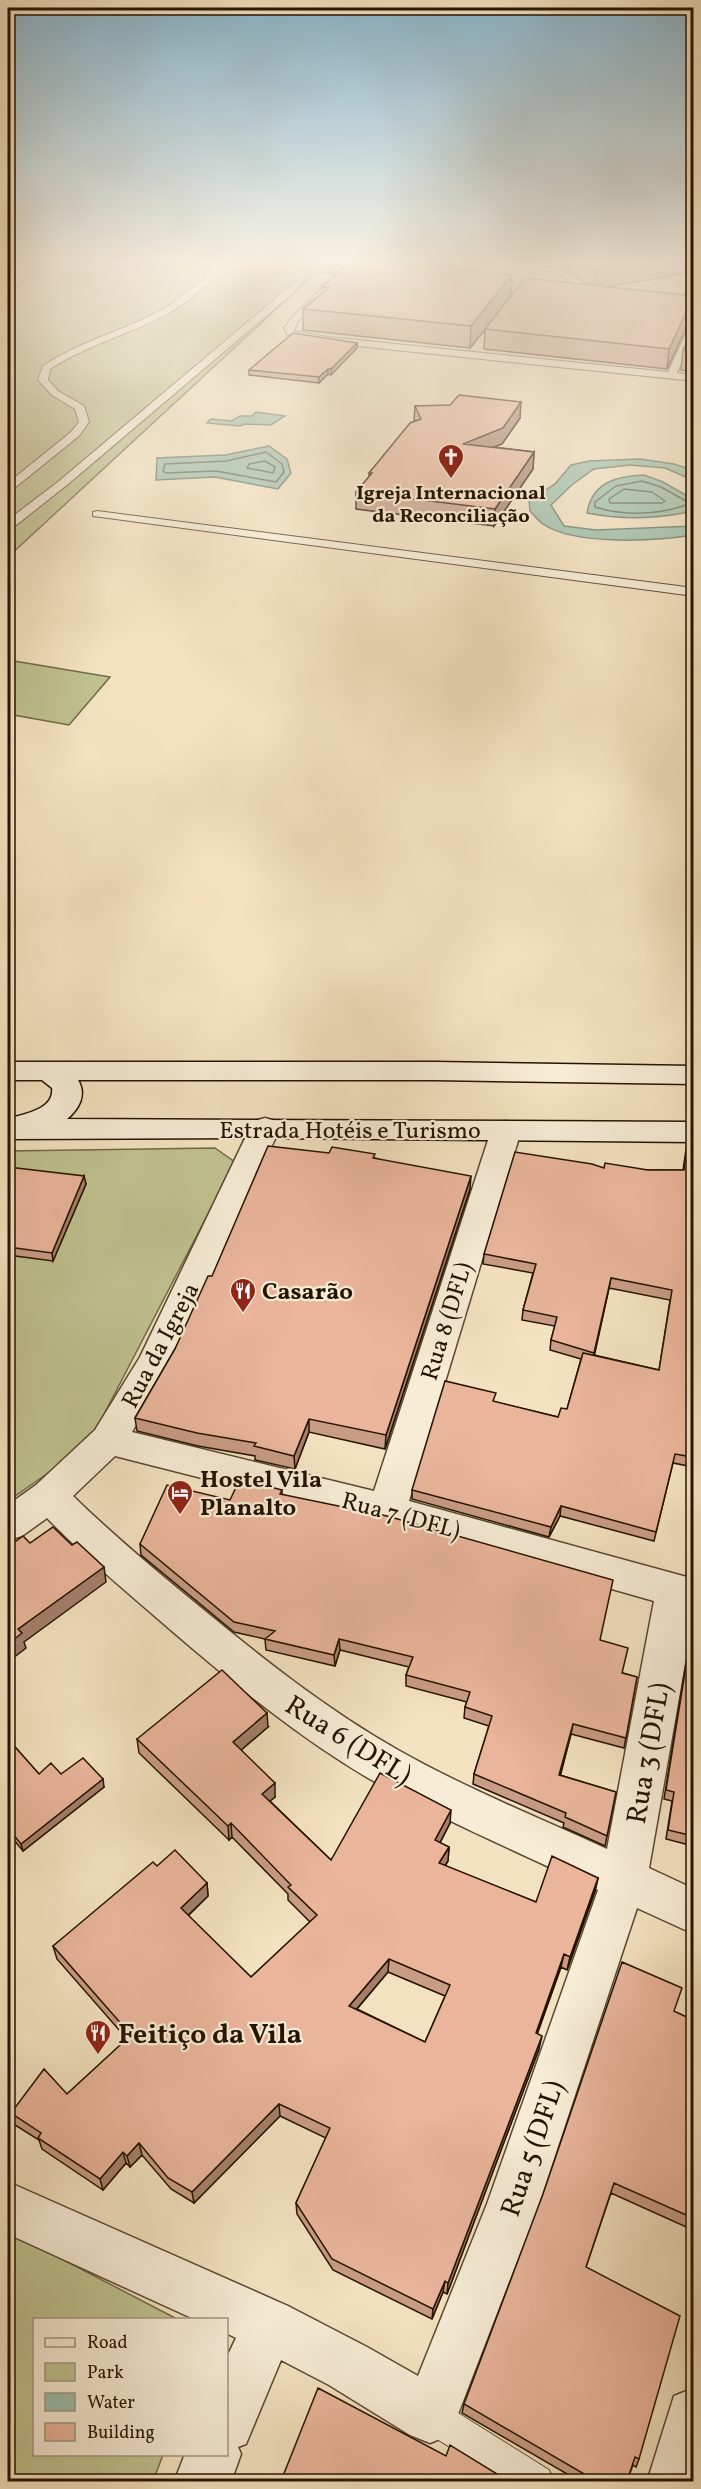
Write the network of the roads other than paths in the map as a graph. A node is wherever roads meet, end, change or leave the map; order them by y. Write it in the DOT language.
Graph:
graph roads {
  1 [pos="43,380"];
  2 [pos="185,380"];
  3 [pos="8,489"];
  4 [pos="97,514"];
  5 [pos="8,525"];
  6 [pos="693,592"];
  7 [pos="8,1071"];
  8 [pos="49,1071"];
  9 [pos="693,1075"];
  10 [pos="265,1128"];
  11 [pos="10,1129"];
  12 [pos="506,1131"];
  13 [pos="693,1132"];
  14 [pos="108,1440"];
  15 [pos="49,1496"];
  16 [pos="387,1510"];
  17 [pos="8,1525"];
  18 [pos="685,1594"];
  19 [pos="624,1879"];
  20 [pos="693,1912"];
  21 [pos="8,2208"];
  22 [pos="269,2325"];
  23 [pos="430,2415"];
  24 [pos="693,2416"];
  25 [pos="228,2419"];
  26 [pos="212,2456"];
  27 [pos="202,2481"];
  28 [pos="537,2481"];
  29 [pos="675,2481"];
  1 -- 3 [label="lane"];
  2 -- 5 [label="lane"];
  4 -- 6 [label="lane"];
  7 -- 8 [label="street"];
  8 -- 9 [label="street"];
  8 -- 11 [label="street"];
  10 -- 11 [label="street, Estrada Hotéis e Turismo"];
  10 -- 12 [label="street, Estrada Hotéis e Turismo"];
  10 -- 14 [label="street, Rua da Igreja"];
  12 -- 13 [label="street, Estrada Hotéis e Turismo"];
  12 -- 16 [label="street, Rua 8 (DFL)"];
  14 -- 15 [label="street, Rua da Igreja"];
  14 -- 16 [label="street, Rua 7 (DFL)"];
  15 -- 17 [label="street, Rua da Igreja"];
  15 -- 19 [label="street, Rua 6 (DFL)"];
  16 -- 18 [label="street, Rua 7 (DFL)"];
  18 -- 19 [label="street, Rua 3 (DFL)"];
  19 -- 20 [label="street, Rua 6 (DFL)"];
  19 -- 23 [label="street, Rua 5 (DFL)"];
  21 -- 22 [label="street"];
  22 -- 23 [label="street"];
  22 -- 25 [label="street"];
  23 -- 28 [label="lane"];
  24 -- 29 [label="street"];
  26 -- 27 [label="street"];
}
